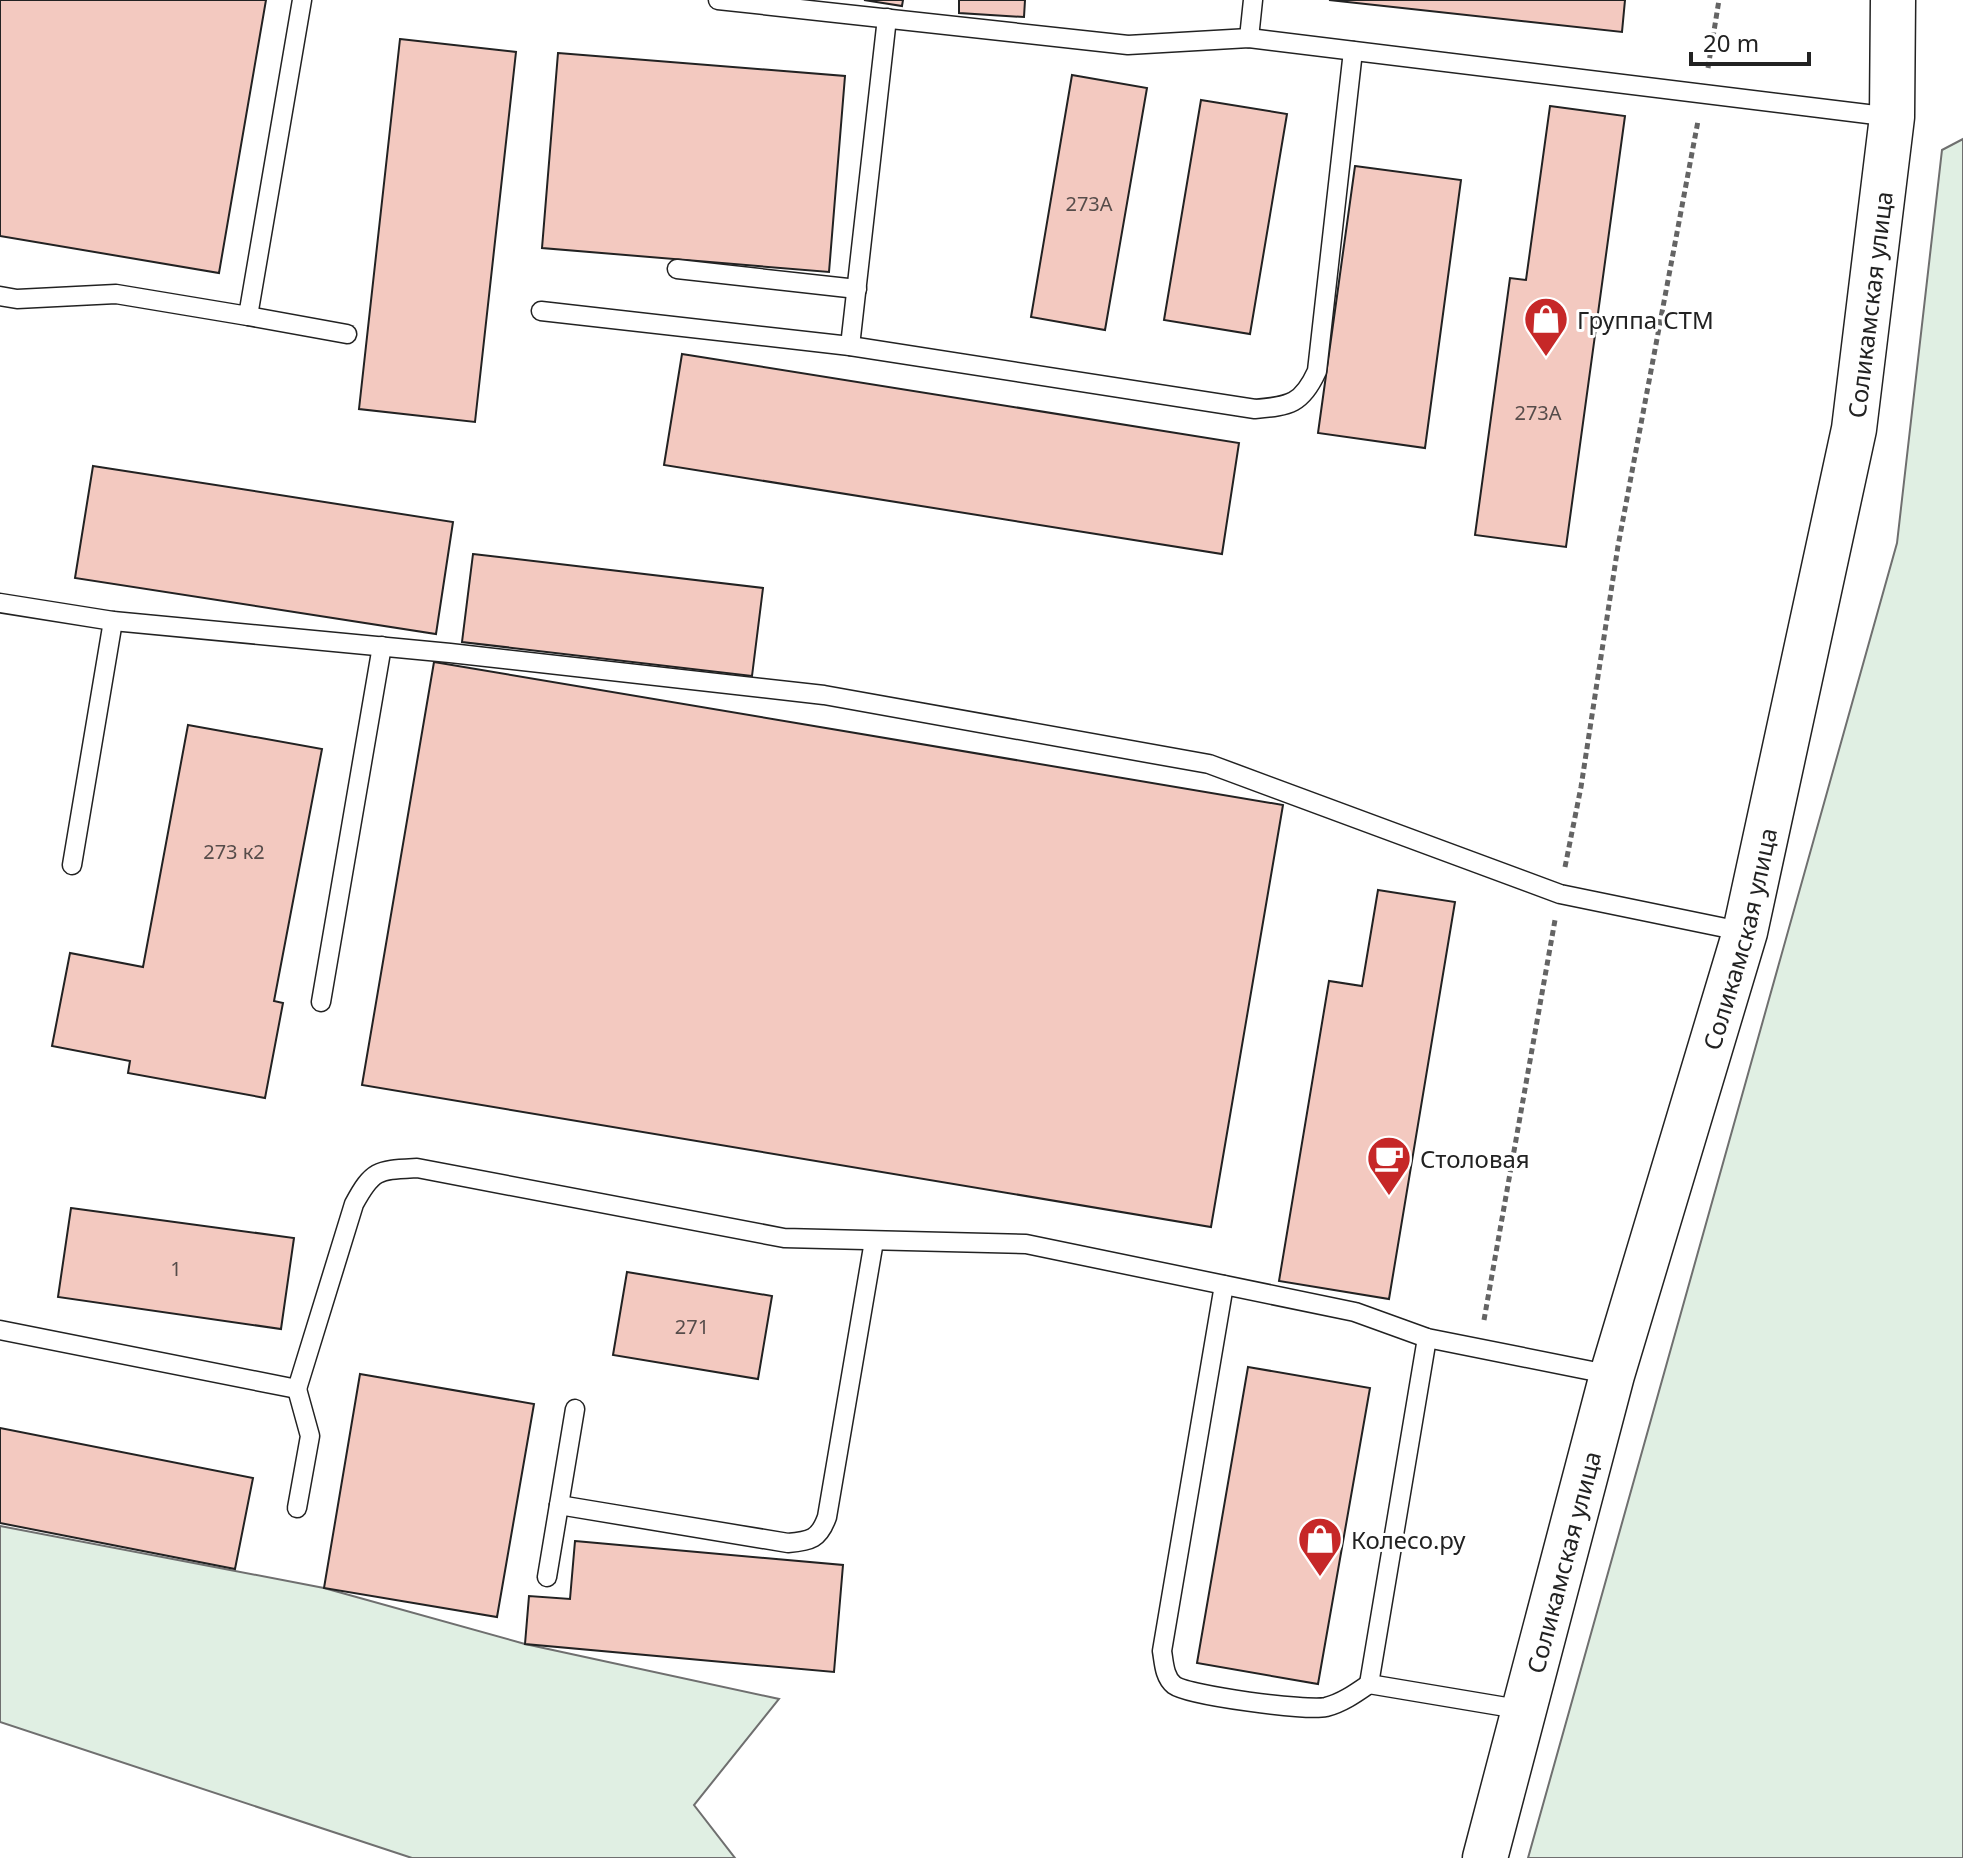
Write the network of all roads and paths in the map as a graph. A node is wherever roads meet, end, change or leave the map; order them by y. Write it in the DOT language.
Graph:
graph roads {
  1 [pos="302,0"];
  2 [pos="718,0"];
  3 [pos="1253,0"];
  4 [pos="1719,0"];
  5 [pos="1893,0"];
  6 [pos="887,18"];
  7 [pos="1249,38"];
  8 [pos="1353,51"];
  9 [pos="1704,93"];
  10 [pos="1892,117"];
  11 [pos="677,269"];
  12 [pos="857,289"];
  13 [pos="0,296"];
  14 [pos="541,311"];
  15 [pos="248,316"];
  16 [pos="347,334"];
  17 [pos="850,346"];
  18 [pos="0,603"];
  19 [pos="113,621"];
  20 [pos="382,646"];
  21 [pos="72,865"];
  22 [pos="1560,894"];
  23 [pos="1745,932"];
  24 [pos="321,1002"];
  25 [pos="874,1241"];
  26 [pos="1224,1285"];
  27 [pos="0,1330"];
  28 [pos="1427,1338"];
  29 [pos="1479,1348"];
  30 [pos="1612,1375"];
  31 [pos="297,1389"];
  32 [pos="575,1409"];
  33 [pos="559,1505"];
  34 [pos="297,1508"];
  35 [pos="547,1577"];
  36 [pos="1369,1684"];
  37 [pos="1524,1710"];
  38 [pos="1485,1858"];
  1 -- 15 [label="lane"];
  2 -- 6 [label="lane"];
  3 -- 7 [label="lane"];
  4 -- 9 [label="path"];
  5 -- 10 [label="main road, Соликамская улица"];
  6 -- 7 [label="lane"];
  6 -- 12 [label="lane"];
  7 -- 8 [label="lane"];
  8 -- 9 [label="lane"];
  8 -- 17 [label="lane"];
  9 -- 10 [label="lane"];
  9 -- 22 [label="path"];
  10 -- 23 [label="main road, Соликамская улица"];
  11 -- 12 [label="lane"];
  12 -- 17 [label="lane"];
  13 -- 15 [label="lane"];
  14 -- 17 [label="lane"];
  15 -- 16 [label="lane"];
  18 -- 19 [label="lane"];
  19 -- 20 [label="lane"];
  19 -- 21 [label="lane"];
  20 -- 22 [label="lane"];
  20 -- 24 [label="lane"];
  22 -- 23 [label="lane"];
  22 -- 29 [label="path"];
  23 -- 30 [label="main road, Соликамская улица"];
  25 -- 26 [label="lane"];
  25 -- 31 [label="lane"];
  25 -- 33 [label="lane"];
  26 -- 28 [label="lane"];
  26 -- 36 [label="lane"];
  27 -- 31 [label="lane"];
  28 -- 29 [label="lane"];
  28 -- 36 [label="lane"];
  29 -- 30 [label="lane"];
  30 -- 37 [label="main road, Соликамская улица"];
  31 -- 34 [label="lane"];
  32 -- 33 [label="lane"];
  33 -- 35 [label="lane"];
  36 -- 37 [label="lane"];
  37 -- 38 [label="main road, Соликамская улица"];
}
